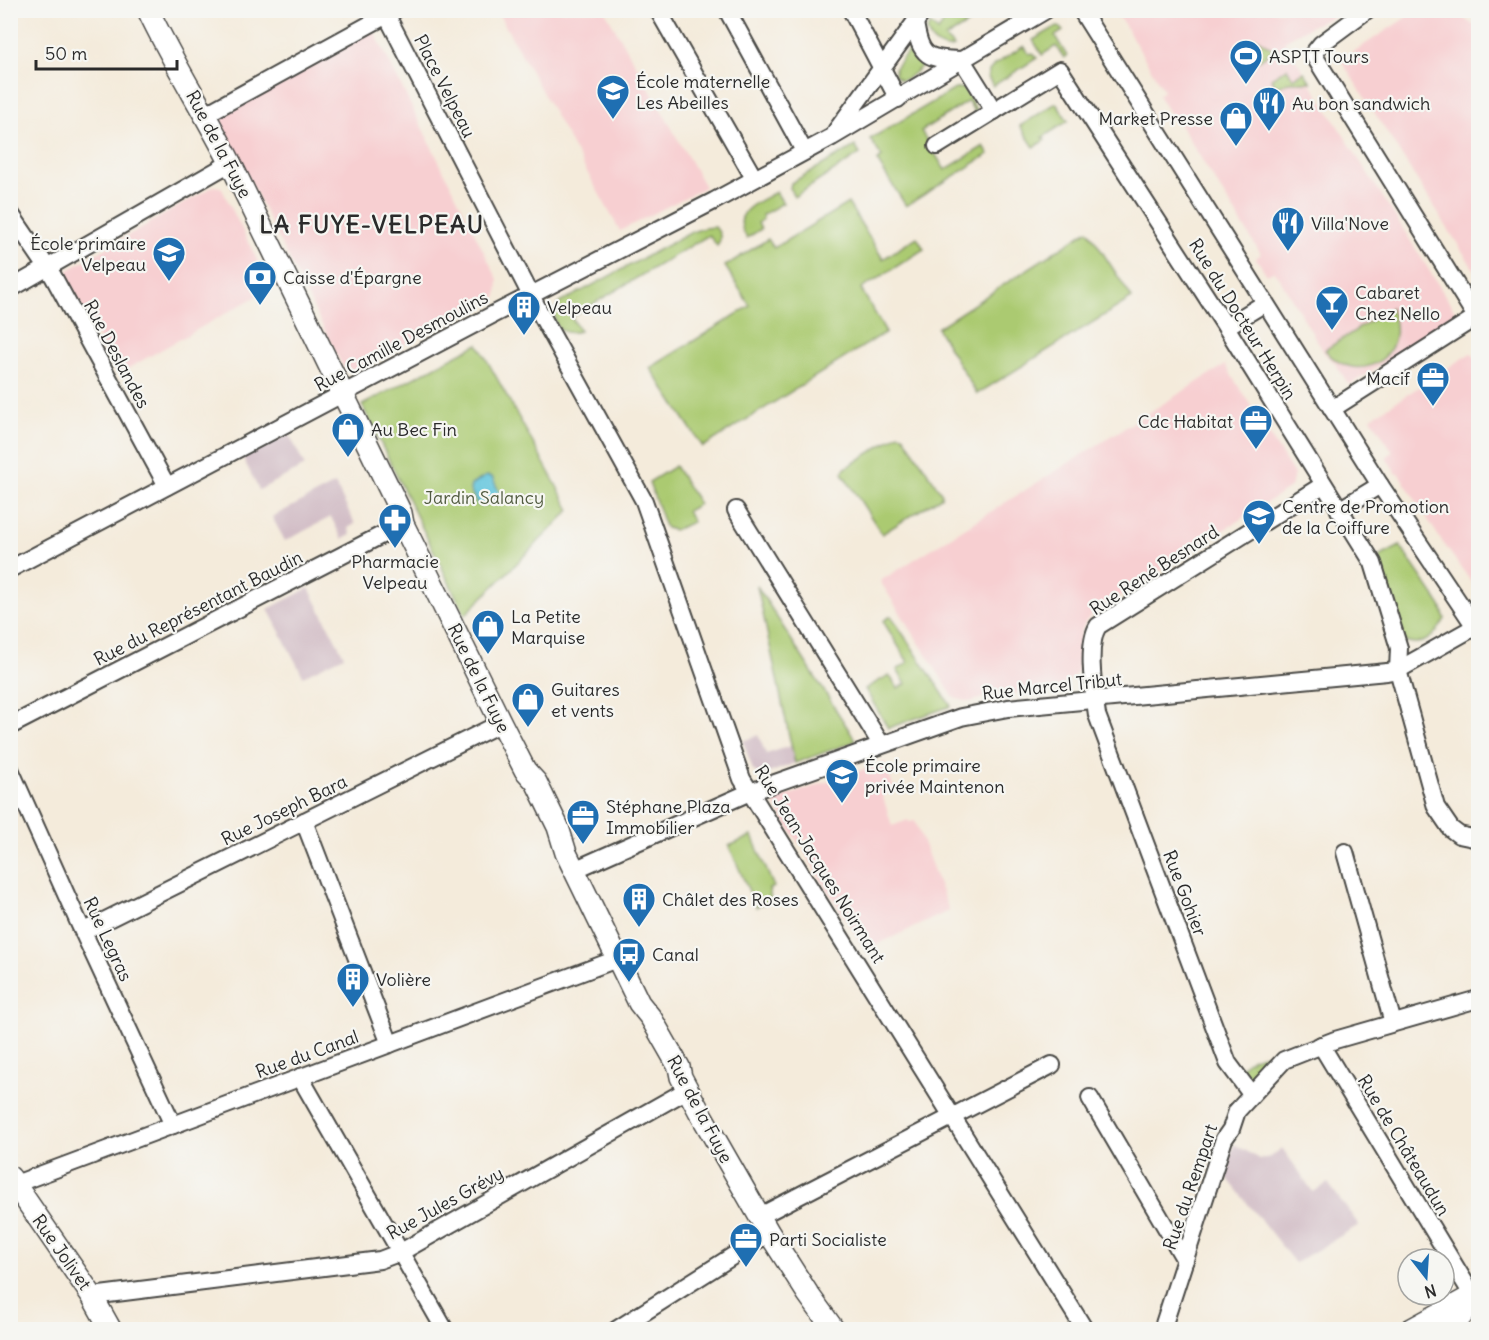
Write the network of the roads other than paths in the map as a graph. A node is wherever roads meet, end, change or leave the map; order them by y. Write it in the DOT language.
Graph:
graph roads {
  1 [pos="148,10"];
  2 [pos="658,10"];
  3 [pos="727,10"];
  4 [pos="852,10"];
  5 [pos="1046,10"];
  6 [pos="1081,10"];
  7 [pos="1367,11"];
  8 [pos="388,12"];
  9 [pos="919,16"];
  10 [pos="962,60"];
  11 [pos="882,68"];
  12 [pos="898,99"];
  13 [pos="994,111"];
  14 [pos="206,114"];
  15 [pos="832,137"];
  16 [pos="937,146"];
  17 [pos="804,152"];
  18 [pos="230,163"];
  19 [pos="754,178"];
  20 [pos="10,213"];
  21 [pos="47,268"];
  22 [pos="10,289"];
  23 [pos="531,295"];
  24 [pos="1265,303"];
  25 [pos="1477,318"];
  26 [pos="1226,327"];
  27 [pos="343,394"];
  28 [pos="1332,409"];
  29 [pos="1380,484"];
  30 [pos="1323,485"];
  31 [pos="166,486"];
  32 [pos="736,510"];
  33 [pos="1339,510"];
  34 [pos="404,524"];
  35 [pos="10,569"];
  36 [pos="1478,628"];
  37 [pos="1398,670"];
  38 [pos="1095,700"];
  39 [pos="501,723"];
  40 [pos="10,726"];
  41 [pos="881,744"];
  42 [pos="10,769"];
  43 [pos="750,792"];
  44 [pos="304,821"];
  45 [pos="1479,839"];
  46 [pos="1345,852"];
  47 [pos="574,870"];
  48 [pos="84,931"];
  49 [pos="617,959"];
  50 [pos="1479,999"];
  51 [pos="1393,1023"];
  52 [pos="390,1044"];
  53 [pos="1321,1045"];
  54 [pos="1052,1065"];
  55 [pos="300,1077"];
  56 [pos="687,1089"];
  57 [pos="1251,1094"];
  58 [pos="1090,1098"];
  59 [pos="953,1117"];
  60 [pos="172,1125"];
  61 [pos="12,1182"];
  62 [pos="764,1225"];
  63 [pos="401,1252"];
  64 [pos="1185,1260"];
  65 [pos="1476,1295"];
  66 [pos="92,1296"];
  67 [pos="111,1329"];
  68 [pos="445,1329"];
  69 [pos="616,1329"];
  70 [pos="834,1329"];
  71 [pos="1085,1329"];
  72 [pos="1162,1329"];
  73 [pos="1410,1329"];
  74 [pos="1448,1329"];
  1 -- 14 [label="street, Rue de la Fuye"];
  2 -- 19 [label="street"];
  3 -- 17 [label="street"];
  4 -- 11 [label="street"];
  5 -- 10 [label="street"];
  6 -- 24 [label="street, Rue du Docteur Herpin"];
  7 -- 25 [label="street"];
  8 -- 14 [label="street, Place Velpeau"];
  8 -- 23 [label="street, Place Velpeau"];
  9 -- 10 [label="street"];
  9 -- 11 [label="street, Rue Camille Desmoulins"];
  10 -- 12 [label="street"];
  10 -- 13 [label="street"];
  11 -- 12 [label="street"];
  11 -- 15 [label="street, Rue Camille Desmoulins"];
  12 -- 15 [label="street"];
  13 -- 16 [label="street, Rue du Docteur Herpin"];
  13 -- 26 [label="street, Rue du Docteur Herpin"];
  14 -- 18 [label="street, Rue de la Fuye"];
  15 -- 17 [label="street, Rue Camille Desmoulins"];
  17 -- 19 [label="street, Rue Camille Desmoulins"];
  18 -- 21 [label="street"];
  18 -- 27 [label="street, Rue de la Fuye"];
  19 -- 23 [label="street, Rue Camille Desmoulins"];
  20 -- 21 [label="street, Rue Deslandes"];
  21 -- 22 [label="street"];
  21 -- 31 [label="street, Rue Deslandes"];
  23 -- 27 [label="street, Rue Camille Desmoulins"];
  23 -- 43 [label="street, Rue Jean-Jacques Noirmant"];
  24 -- 26 [label="street"];
  24 -- 28 [label="street, Rue du Docteur Herpin"];
  25 -- 28 [label="street"];
  26 -- 30 [label="street, Rue du Docteur Herpin"];
  27 -- 31 [label="street, Rue Camille Desmoulins"];
  27 -- 34 [label="street, Rue de la Fuye"];
  28 -- 29 [label="street, Rue du Docteur Herpin"];
  29 -- 33 [label="street"];
  29 -- 36 [label="street, Rue du Docteur Herpin"];
  30 -- 33 [label="street, Rue du Docteur Herpin"];
  30 -- 38 [label="street, Rue René Besnard"];
  31 -- 35 [label="street, Rue Camille Desmoulins"];
  32 -- 41 [label="street"];
  33 -- 37 [label="street, Rue du Docteur Herpin"];
  34 -- 39 [label="street, Rue de la Fuye"];
  34 -- 40 [label="street, Rue du Représentant Baudin"];
  36 -- 37 [label="street, Rue Marcel Tribut"];
  37 -- 38 [label="street, Rue Marcel Tribut"];
  37 -- 45 [label="street, Rue du Docteur Herpin"];
  38 -- 41 [label="street, Rue Marcel Tribut"];
  38 -- 57 [label="street, Rue Gohier"];
  39 -- 44 [label="street, Rue Joseph Bara"];
  39 -- 47 [label="street, Rue de la Fuye"];
  41 -- 43 [label="street, Rue Marcel Tribut"];
  42 -- 48 [label="street, Rue Legras"];
  43 -- 47 [label="street, Rue Marcel Tribut"];
  43 -- 59 [label="street, Rue Jean-Jacques Noirmant"];
  44 -- 48 [label="street, Rue Joseph Bara"];
  44 -- 52 [label="street"];
  46 -- 51 [label="street"];
  47 -- 49 [label="street, Rue de la Fuye"];
  48 -- 60 [label="street, Rue Legras"];
  49 -- 52 [label="street, Rue du Canal"];
  49 -- 56 [label="street, Rue de la Fuye"];
  50 -- 51 [label="street, Rue du Rempart"];
  51 -- 53 [label="street, Rue du Rempart"];
  52 -- 55 [label="street, Rue du Canal"];
  53 -- 57 [label="street, Rue du Rempart"];
  53 -- 65 [label="street, Rue de Châteaudun"];
  54 -- 59 [label="street"];
  55 -- 60 [label="street, Rue du Canal"];
  55 -- 63 [label="street"];
  56 -- 62 [label="street, Rue de la Fuye"];
  56 -- 63 [label="street, Rue Jules Grévy"];
  57 -- 64 [label="street, Rue du Rempart"];
  58 -- 64 [label="street"];
  59 -- 62 [label="street"];
  59 -- 71 [label="street, Rue Jean-Jacques Noirmant"];
  60 -- 61 [label="street, Rue du Canal"];
  61 -- 66 [label="street, Rue Jolivet"];
  62 -- 69 [label="street"];
  62 -- 70 [label="street, Rue de la Fuye"];
  63 -- 66 [label="street, Rue Jules Grévy"];
  63 -- 68 [label="street"];
  64 -- 72 [label="street, Rue du Rempart"];
  65 -- 73 [label="street"];
  65 -- 74 [label="main road"];
  66 -- 67 [label="street, Rue Jolivet"];
}
